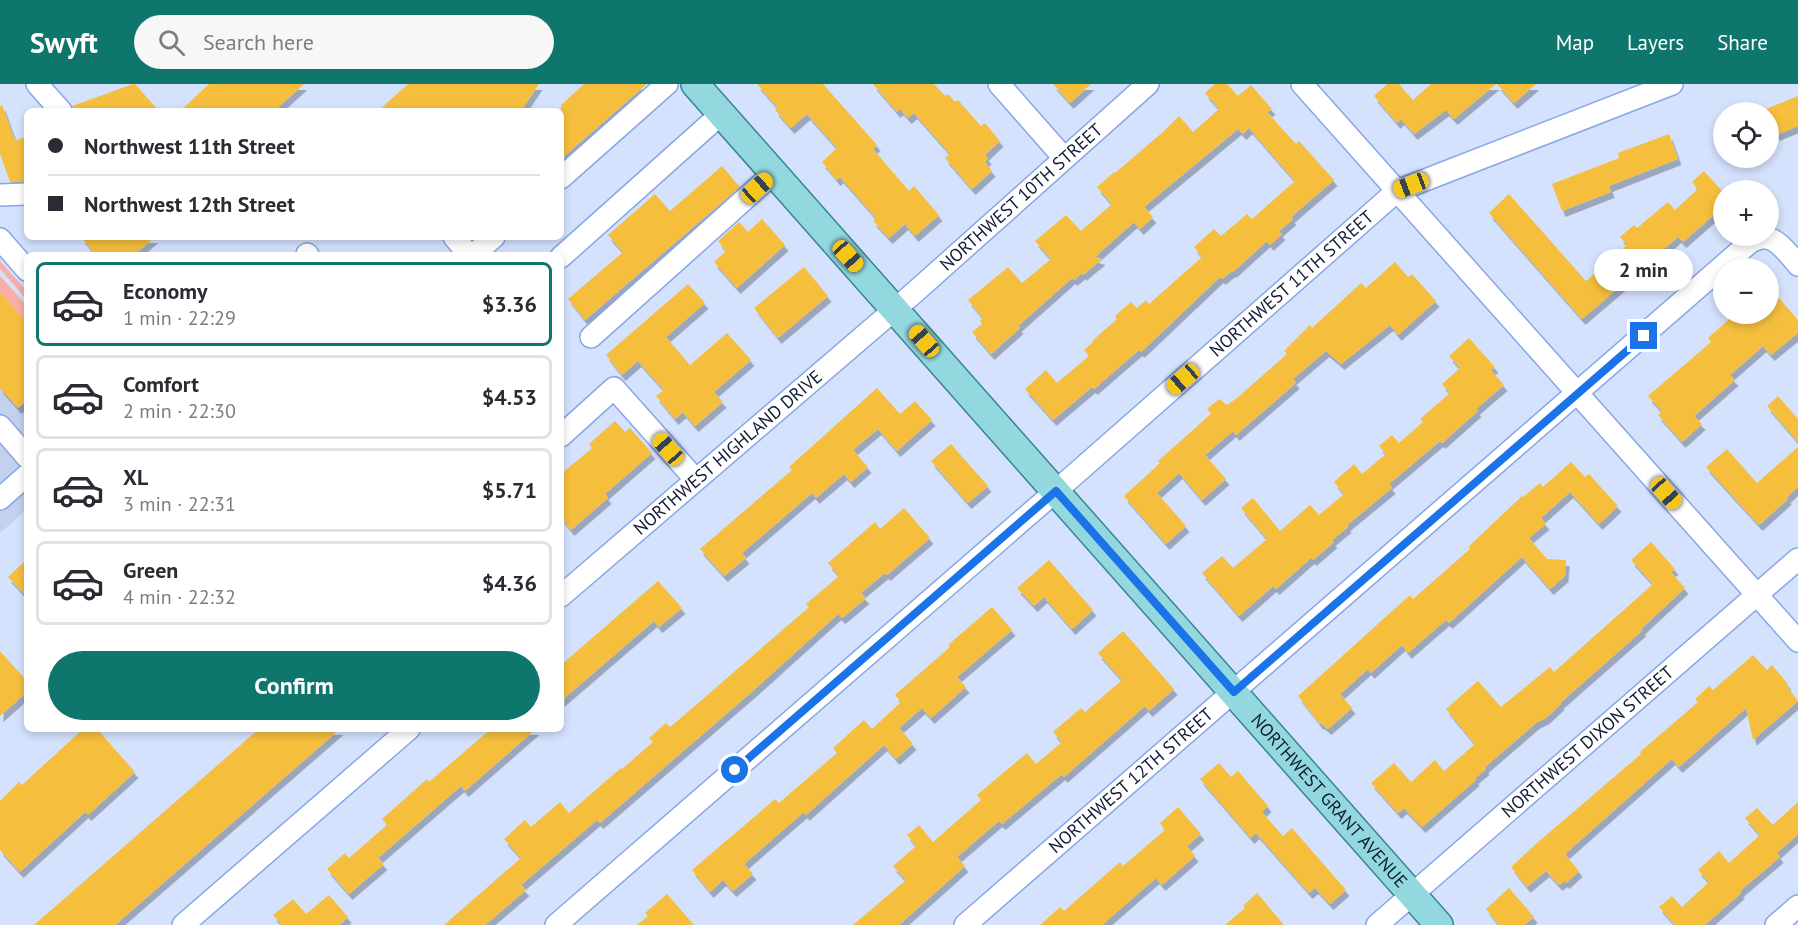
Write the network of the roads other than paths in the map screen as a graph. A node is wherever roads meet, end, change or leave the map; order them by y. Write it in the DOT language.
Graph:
graph roads {
  1 [pos="37,84"];
  2 [pos="668,84"];
  3 [pos="695,84"];
  4 [pos="999,84"];
  5 [pos="1148,84"];
  6 [pos="1302,84"];
  7 [pos="1672,84"];
  8 [pos="58,108"];
  9 [pos="722,114"];
  10 [pos="1064,158"];
  11 [pos="774,173"];
  12 [pos="564,175"];
  13 [pos="1397,191"];
  14 [pos="24,194"];
  15 [pos="0,195"];
  16 [pos="0,239"];
  17 [pos="457,240"];
  18 [pos="490,240"];
  19 [pos="468,252"];
  20 [pos="475,252"];
  21 [pos="564,253"];
  22 [pos="1798,265"];
  23 [pos="24,267"];
  24 [pos="895,309"];
  25 [pos="591,337"];
  26 [pos="1578,393"];
  27 [pos="0,426"];
  28 [pos="564,433"];
  29 [pos="24,454"];
  30 [pos="24,478"];
  31 [pos="695,479"];
  32 [pos="1056,491"];
  33 [pos="0,499"];
  34 [pos="1798,559"];
  35 [pos="564,593"];
  36 [pos="1757,594"];
  37 [pos="1798,641"];
  38 [pos="1234,692"];
  39 [pos="406,732"];
  40 [pos="1412,894"];
  41 [pos="1798,906"];
  42 [pos="183,925"];
  43 [pos="556,925"];
  44 [pos="965,925"];
  45 [pos="1377,925"];
  46 [pos="1439,925"];
  47 [pos="1776,925"];
  1 -- 8 [label="street"];
  2 -- 12 [label="street"];
  3 -- 9 [label="main road, NORTHWEST GRANT AVENUE"];
  4 -- 10 [label="street"];
  5 -- 10 [label="street, NORTHWEST 10TH STREET"];
  6 -- 13 [label="street"];
  7 -- 13 [label="street, NORTHWEST 11TH STREET"];
  9 -- 11 [label="main road, NORTHWEST GRANT AVENUE"];
  9 -- 21 [label="street"];
  10 -- 24 [label="street, NORTHWEST 10TH STREET"];
  11 -- 24 [label="main road, NORTHWEST GRANT AVENUE"];
  11 -- 25 [label="street"];
  13 -- 26 [label="street"];
  13 -- 32 [label="street, NORTHWEST 11TH STREET"];
  14 -- 15 [label="street"];
  16 -- 23 [label="street"];
  17 -- 19 [label="street"];
  18 -- 20 [label="street"];
  22 -- 26 [label="street, NORTHWEST 12TH STREET"];
  24 -- 31 [label="street, NORTHWEST HIGHLAND DRIVE"];
  24 -- 32 [label="main road, NORTHWEST GRANT AVENUE"];
  26 -- 36 [label="street"];
  26 -- 38 [label="street, NORTHWEST 12TH STREET"];
  27 -- 29 [label="street"];
  28 -- 31 [label="street"];
  30 -- 33 [label="street"];
  31 -- 35 [label="street, NORTHWEST HIGHLAND DRIVE"];
  32 -- 38 [label="main road, NORTHWEST GRANT AVENUE"];
  32 -- 43 [label="street, NORTHWEST 11TH STREET"];
  34 -- 36 [label="street, NORTHWEST DIXON STREET"];
  36 -- 37 [label="street"];
  36 -- 40 [label="street, NORTHWEST DIXON STREET"];
  38 -- 40 [label="main road, NORTHWEST GRANT AVENUE"];
  38 -- 44 [label="street, NORTHWEST 12TH STREET"];
  39 -- 42 [label="street"];
  40 -- 45 [label="street, NORTHWEST DIXON STREET"];
  40 -- 46 [label="main road, NORTHWEST GRANT AVENUE"];
  41 -- 47 [label="street"];
}
